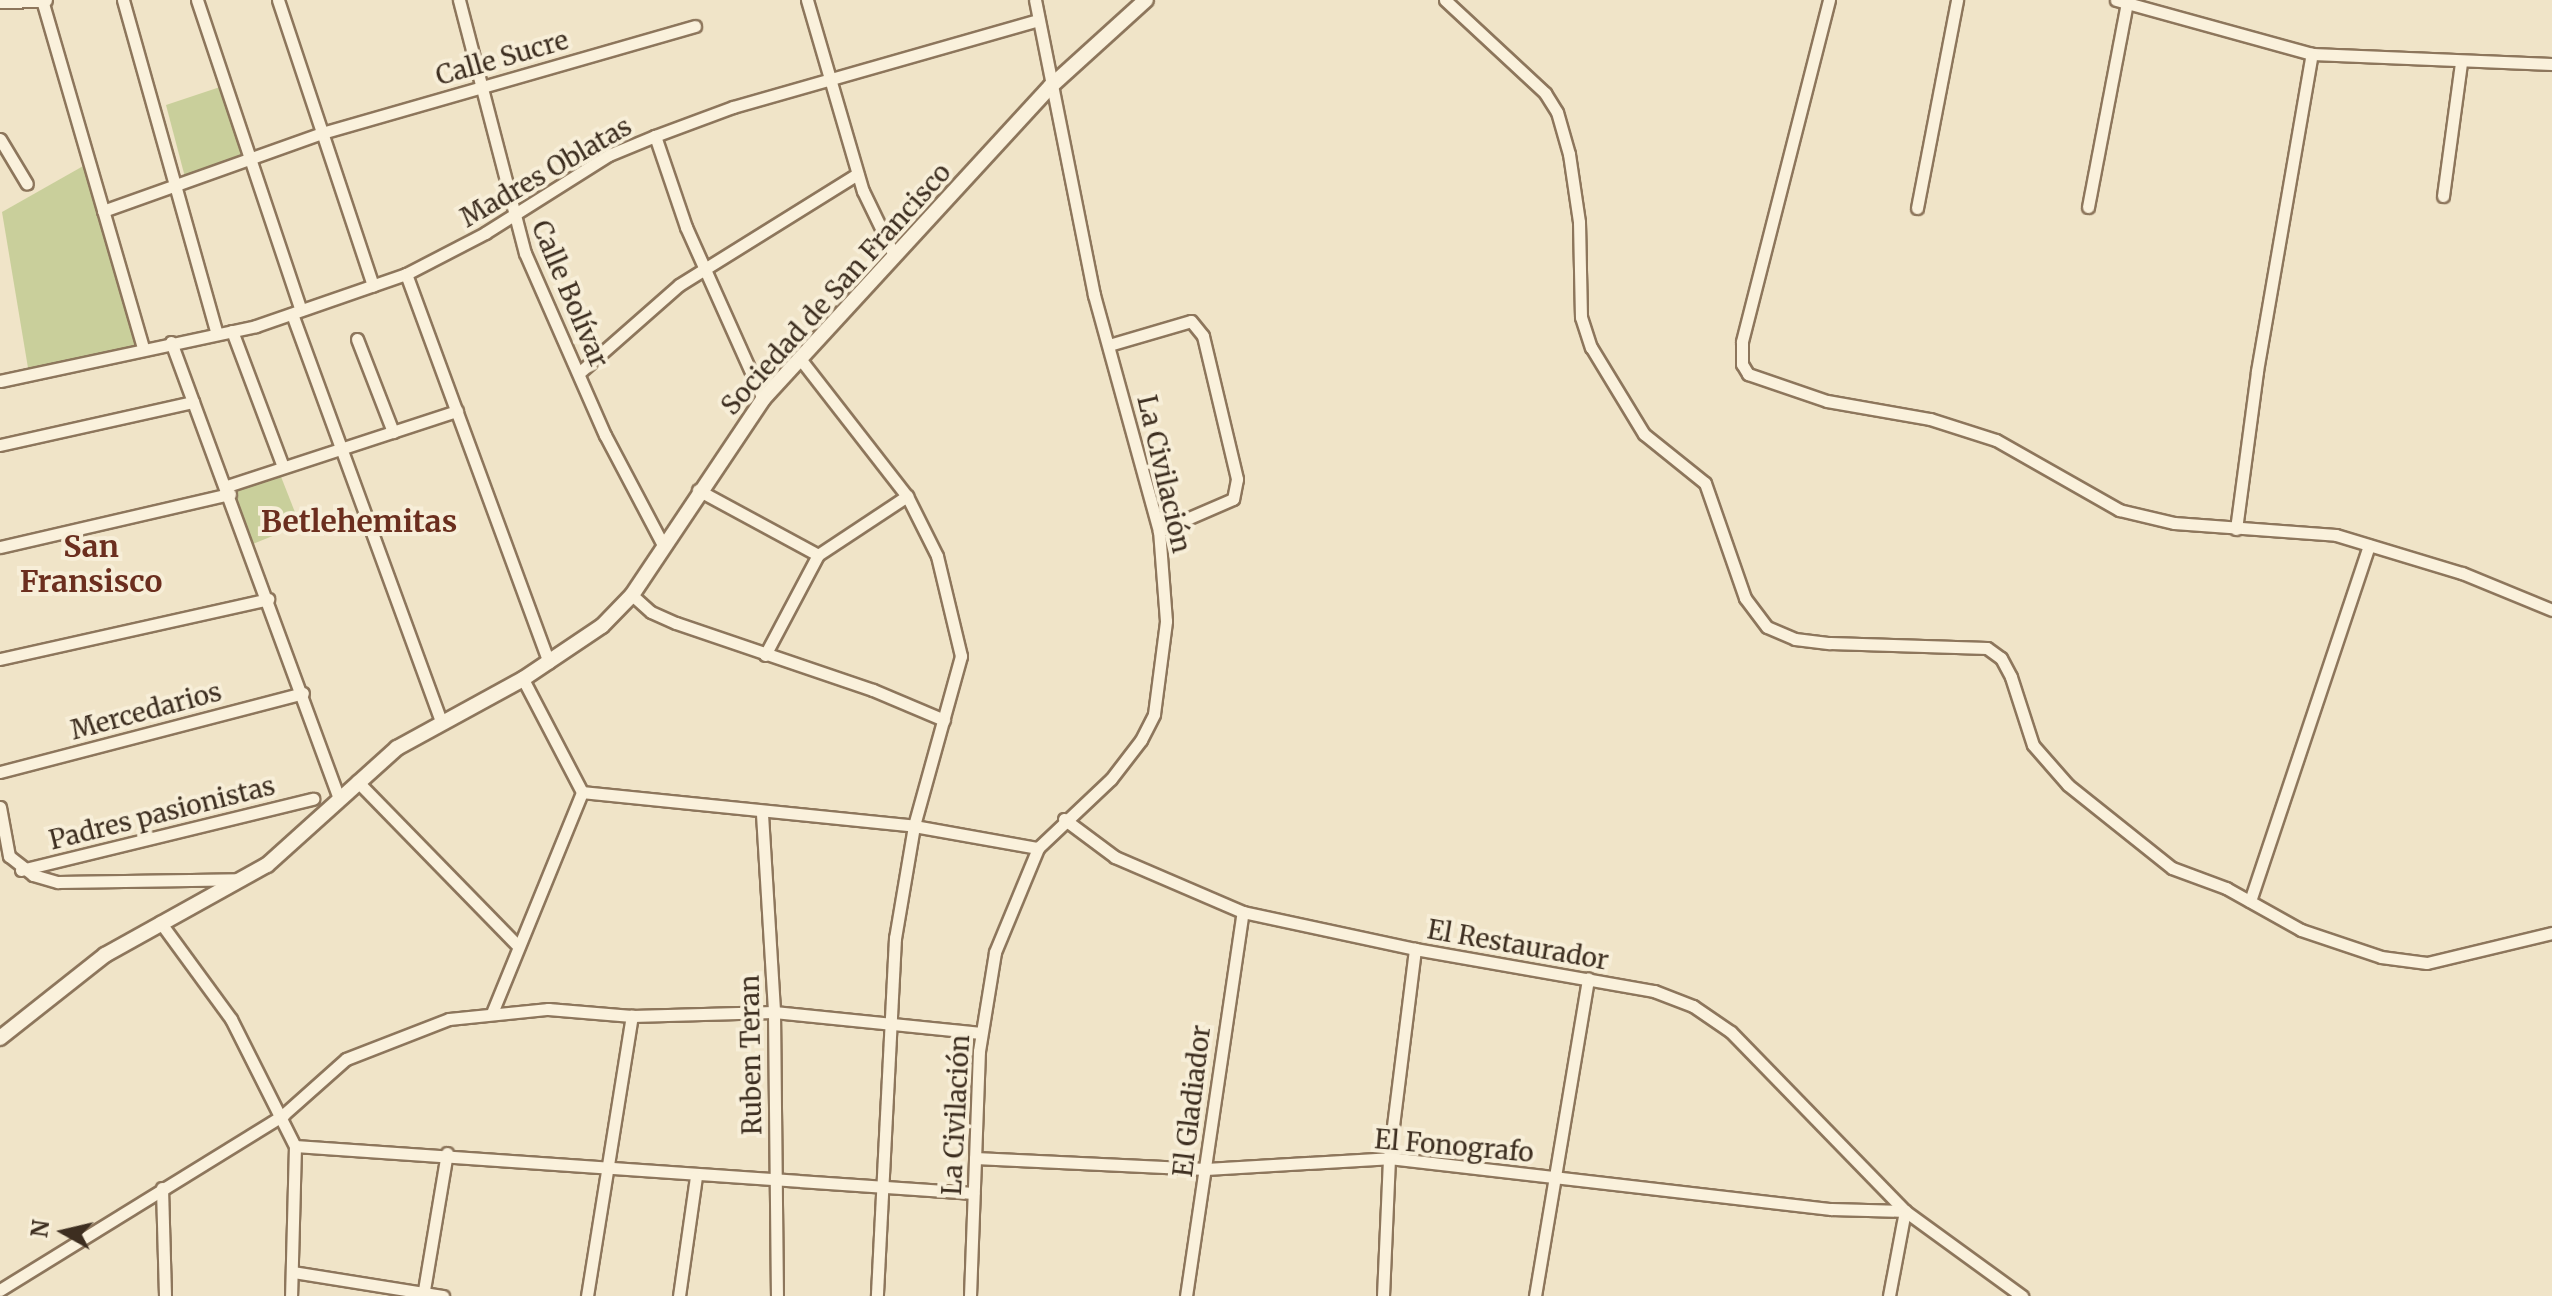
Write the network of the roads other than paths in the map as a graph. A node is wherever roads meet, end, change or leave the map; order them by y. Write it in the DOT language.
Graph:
graph roads {
  1 [pos="43,0"];
  2 [pos="123,0"];
  3 [pos="197,0"];
  4 [pos="278,0"];
  5 [pos="459,0"];
  6 [pos="807,0"];
  7 [pos="1035,0"];
  8 [pos="1146,0"];
  9 [pos="1445,0"];
  10 [pos="1829,0"];
  11 [pos="1957,0"];
  12 [pos="0,1"];
  13 [pos="2121,2"];
  14 [pos="1038,20"];
  15 [pos="695,26"];
  16 [pos="2312,54"];
  17 [pos="2461,63"];
  18 [pos="2552,64"];
  19 [pos="827,83"];
  20 [pos="1051,86"];
  21 [pos="483,87"];
  22 [pos="322,133"];
  23 [pos="655,136"];
  24 [pos="0,139"];
  25 [pos="250,158"];
  26 [pos="857,174"];
  27 [pos="27,184"];
  28 [pos="175,185"];
  29 [pos="2443,196"];
  30 [pos="2088,207"];
  31 [pos="1917,208"];
  32 [pos="103,211"];
  33 [pos="514,215"];
  34 [pos="894,255"];
  35 [pos="706,268"];
  36 [pos="406,274"];
  37 [pos="373,286"];
  38 [pos="297,312"];
  39 [pos="232,331"];
  40 [pos="217,334"];
  41 [pos="357,339"];
  42 [pos="171,342"];
  43 [pos="1109,345"];
  44 [pos="143,348"];
  45 [pos="801,360"];
  46 [pos="579,373"];
  47 [pos="0,381"];
  48 [pos="763,399"];
  49 [pos="193,402"];
  50 [pos="457,411"];
  51 [pos="393,432"];
  52 [pos="0,445"];
  53 [pos="343,448"];
  54 [pos="283,467"];
  55 [pos="228,490"];
  56 [pos="698,490"];
  57 [pos="907,496"];
  58 [pos="2236,529"];
  59 [pos="1159,531"];
  60 [pos="663,545"];
  61 [pos="2369,545"];
  62 [pos="0,547"];
  63 [pos="818,555"];
  64 [pos="632,595"];
  65 [pos="268,599"];
  66 [pos="2552,610"];
  67 [pos="765,655"];
  68 [pos="0,659"];
  69 [pos="549,663"];
  70 [pos="523,679"];
  71 [pos="303,693"];
  72 [pos="944,720"];
  73 [pos="441,722"];
  74 [pos="0,772"];
  75 [pos="357,781"];
  76 [pos="582,792"];
  77 [pos="338,797"];
  78 [pos="313,799"];
  79 [pos="0,807"];
  80 [pos="762,814"];
  81 [pos="1064,819"];
  82 [pos="914,826"];
  83 [pos="1038,848"];
  84 [pos="21,870"];
  85 [pos="244,879"];
  86 [pos="2250,901"];
  87 [pos="1243,912"];
  88 [pos="160,922"];
  89 [pos="2552,933"];
  90 [pos="516,944"];
  91 [pos="1415,949"];
  92 [pos="1588,978"];
  93 [pos="774,1012"];
  94 [pos="492,1013"];
  95 [pos="632,1016"];
  96 [pos="888,1024"];
  97 [pos="981,1033"];
  98 [pos="0,1038"];
  99 [pos="283,1115"];
  100 [pos="295,1146"];
  101 [pos="447,1153"];
  102 [pos="975,1158"];
  103 [pos="1389,1158"];
  104 [pos="607,1168"];
  105 [pos="1206,1169"];
  106 [pos="696,1176"];
  107 [pos="1552,1177"];
  108 [pos="774,1180"];
  109 [pos="879,1187"];
  110 [pos="162,1188"];
  111 [pos="973,1193"];
  112 [pos="1905,1211"];
  113 [pos="293,1272"];
  114 [pos="0,1290"];
  115 [pos="423,1295"];
  116 [pos="165,1296"];
  117 [pos="291,1296"];
  118 [pos="443,1296"];
  119 [pos="587,1296"];
  120 [pos="679,1296"];
  121 [pos="777,1296"];
  122 [pos="877,1296"];
  123 [pos="970,1296"];
  124 [pos="1186,1296"];
  125 [pos="1383,1296"];
  126 [pos="1535,1296"];
  127 [pos="1889,1296"];
  128 [pos="2022,1296"];
  1 -- 12 [label="street"];
  1 -- 32 [label="street"];
  2 -- 28 [label="street"];
  3 -- 25 [label="street"];
  4 -- 22 [label="street"];
  5 -- 21 [label="street, Calle Bolívar"];
  6 -- 19 [label="street"];
  7 -- 14 [label="street, La Civilación"];
  8 -- 20 [label="street, Sociedad de San Francisco"];
  9 -- 86 [label="street"];
  10 -- 58 [label="street"];
  11 -- 31 [label="street"];
  13 -- 16 [label="street"];
  13 -- 30 [label="street"];
  14 -- 19 [label="street, Madres Oblatas"];
  14 -- 20 [label="street, La Civilación"];
  15 -- 21 [label="street, Calle Sucre"];
  16 -- 17 [label="street"];
  16 -- 58 [label="street"];
  17 -- 18 [label="street"];
  17 -- 29 [label="street"];
  19 -- 23 [label="street, Madres Oblatas"];
  19 -- 26 [label="street"];
  20 -- 34 [label="street, Sociedad de San Francisco"];
  20 -- 43 [label="street, La Civilación"];
  21 -- 22 [label="street, Calle Sucre"];
  21 -- 33 [label="street, Calle Bolívar"];
  22 -- 25 [label="street, Calle Sucre"];
  22 -- 37 [label="street"];
  23 -- 33 [label="street, Madres Oblatas"];
  23 -- 35 [label="street"];
  24 -- 27 [label="street"];
  25 -- 28 [label="street, Calle Sucre"];
  25 -- 38 [label="street"];
  26 -- 34 [label="street"];
  26 -- 35 [label="street"];
  28 -- 32 [label="street, Calle Sucre"];
  28 -- 40 [label="street"];
  32 -- 44 [label="street"];
  33 -- 36 [label="street, Madres Oblatas"];
  33 -- 46 [label="street, Calle Bolívar"];
  34 -- 45 [label="street, Sociedad de San Francisco"];
  35 -- 46 [label="street"];
  35 -- 48 [label="street"];
  36 -- 37 [label="street, Madres Oblatas"];
  36 -- 50 [label="street"];
  37 -- 38 [label="street, Madres Oblatas"];
  38 -- 39 [label="street, Madres Oblatas"];
  38 -- 53 [label="street"];
  39 -- 40 [label="street, Madres Oblatas"];
  39 -- 54 [label="street"];
  40 -- 42 [label="street, Madres Oblatas"];
  41 -- 51 [label="street"];
  42 -- 44 [label="street, Madres Oblatas"];
  42 -- 49 [label="street"];
  43 -- 59 [label="street, La Civilación"];
  43 -- 59 [label="street"];
  44 -- 47 [label="street, Madres Oblatas"];
  45 -- 48 [label="street, Sociedad de San Francisco"];
  45 -- 57 [label="street"];
  46 -- 60 [label="street, Calle Bolívar"];
  48 -- 56 [label="street, Sociedad de San Francisco"];
  49 -- 52 [label="street"];
  49 -- 55 [label="street"];
  50 -- 51 [label="street"];
  50 -- 69 [label="street"];
  51 -- 53 [label="street"];
  53 -- 54 [label="street"];
  53 -- 73 [label="street"];
  54 -- 55 [label="street"];
  55 -- 62 [label="street"];
  55 -- 65 [label="street"];
  56 -- 60 [label="street, Sociedad de San Francisco"];
  56 -- 63 [label="street"];
  57 -- 63 [label="street"];
  57 -- 72 [label="street"];
  58 -- 61 [label="street"];
  59 -- 81 [label="street, La Civilación"];
  60 -- 64 [label="street, Sociedad de San Francisco"];
  61 -- 66 [label="street"];
  61 -- 86 [label="street"];
  63 -- 67 [label="street"];
  64 -- 67 [label="street"];
  64 -- 69 [label="street, Sociedad de San Francisco"];
  65 -- 68 [label="street"];
  65 -- 71 [label="street"];
  67 -- 72 [label="street"];
  69 -- 70 [label="street, Sociedad de San Francisco"];
  70 -- 73 [label="street, Sociedad de San Francisco"];
  70 -- 76 [label="street"];
  71 -- 74 [label="street, Mercedarios"];
  71 -- 77 [label="street"];
  72 -- 82 [label="street"];
  73 -- 75 [label="street, Sociedad de San Francisco"];
  75 -- 77 [label="street, Sociedad de San Francisco"];
  75 -- 90 [label="street"];
  76 -- 80 [label="street"];
  76 -- 90 [label="street"];
  77 -- 85 [label="street, Sociedad de San Francisco"];
  78 -- 84 [label="street, Padres pasionistas"];
  79 -- 84 [label="street"];
  80 -- 82 [label="street"];
  80 -- 93 [label="street, Ruben Teran"];
  81 -- 83 [label="street, La Civilación"];
  81 -- 87 [label="street, El Restaurador"];
  82 -- 83 [label="street"];
  82 -- 96 [label="street"];
  83 -- 97 [label="street, La Civilación"];
  84 -- 85 [label="street"];
  85 -- 88 [label="street, Sociedad de San Francisco"];
  86 -- 89 [label="street"];
  87 -- 91 [label="street, El Restaurador"];
  87 -- 105 [label="street, El Gladiador"];
  88 -- 98 [label="street, Sociedad de San Francisco"];
  88 -- 99 [label="street"];
  90 -- 94 [label="street"];
  91 -- 92 [label="street, El Restaurador"];
  91 -- 103 [label="street"];
  92 -- 107 [label="street"];
  92 -- 112 [label="street, El Restaurador"];
  93 -- 95 [label="street"];
  93 -- 96 [label="street"];
  93 -- 108 [label="street, Ruben Teran"];
  94 -- 95 [label="street"];
  94 -- 99 [label="street"];
  95 -- 104 [label="street"];
  96 -- 97 [label="street"];
  96 -- 109 [label="street"];
  97 -- 102 [label="street, La Civilación"];
  99 -- 100 [label="street"];
  99 -- 110 [label="street"];
  100 -- 101 [label="street"];
  100 -- 113 [label="street"];
  101 -- 104 [label="street"];
  101 -- 115 [label="street"];
  102 -- 105 [label="street, El Fonografo"];
  102 -- 111 [label="street, La Civilación"];
  103 -- 105 [label="street, El Fonografo"];
  103 -- 107 [label="street, El Fonografo"];
  103 -- 125 [label="street"];
  104 -- 106 [label="street"];
  104 -- 119 [label="street"];
  105 -- 124 [label="street, El Gladiador"];
  106 -- 108 [label="street"];
  106 -- 120 [label="street"];
  107 -- 112 [label="street, El Fonografo"];
  107 -- 126 [label="street"];
  108 -- 109 [label="street"];
  108 -- 121 [label="street, Ruben Teran"];
  109 -- 111 [label="street"];
  109 -- 122 [label="street"];
  110 -- 114 [label="street"];
  110 -- 116 [label="street"];
  111 -- 123 [label="street, La Civilación"];
  112 -- 127 [label="street"];
  112 -- 128 [label="street, El Restaurador"];
  113 -- 115 [label="street"];
  113 -- 117 [label="street"];
  115 -- 118 [label="street"];
}
